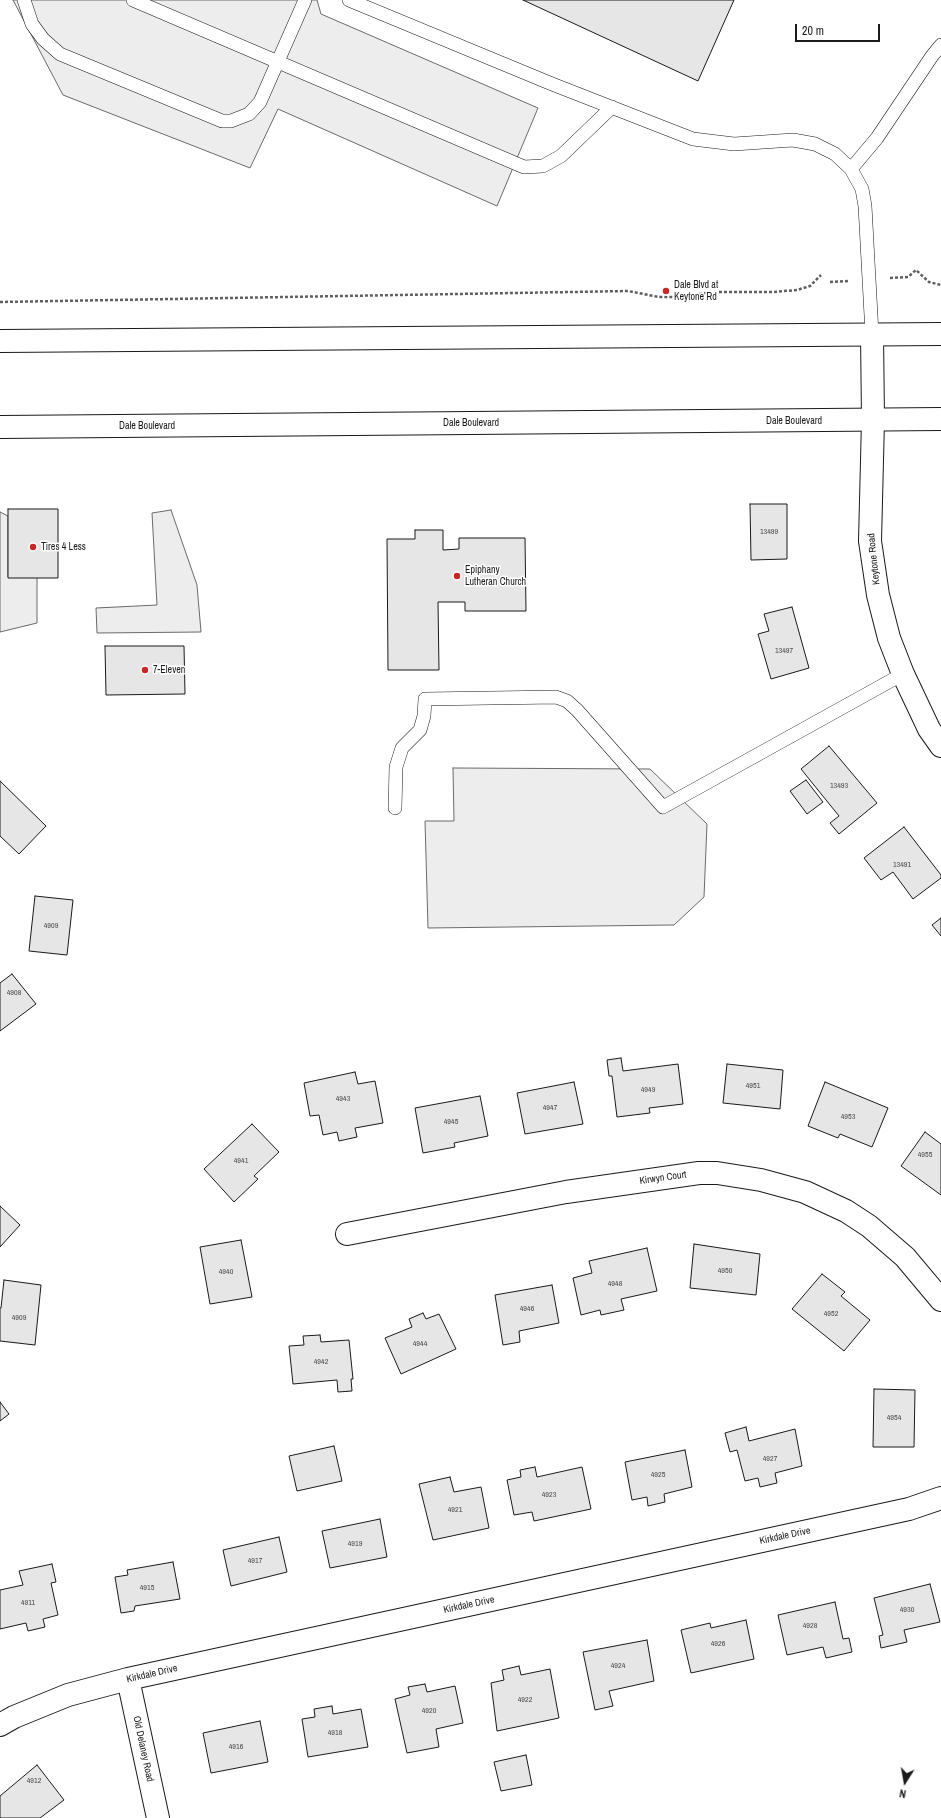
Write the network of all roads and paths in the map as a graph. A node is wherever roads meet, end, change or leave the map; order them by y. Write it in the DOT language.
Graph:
graph roads {
  1 [pos="24,0"];
  2 [pos="133,0"];
  3 [pos="306,0"];
  4 [pos="349,0"];
  5 [pos="941,45"];
  6 [pos="278,62"];
  7 [pos="612,107"];
  8 [pos="851,169"];
  9 [pos="821,275"];
  10 [pos="908,277"];
  11 [pos="941,285"];
  12 [pos="0,302"];
  13 [pos="872,334"];
  14 [pos="941,334"];
  15 [pos="0,341"];
  16 [pos="941,419"];
  17 [pos="873,420"];
  18 [pos="0,427"];
  19 [pos="902,674"];
  20 [pos="941,746"];
  21 [pos="395,808"];
  22 [pos="347,1234"];
  23 [pos="941,1300"];
  24 [pos="941,1498"];
  25 [pos="128,1679"];
  26 [pos="0,1724"];
  27 [pos="158,1818"];
  1 -- 6 [label="lane"];
  2 -- 6 [label="lane"];
  3 -- 6 [label="lane"];
  4 -- 7 [label="lane"];
  5 -- 8 [label="lane"];
  6 -- 7 [label="lane"];
  7 -- 8 [label="lane"];
  8 -- 13 [label="lane"];
  9 -- 12 [label="path"];
  10 -- 11 [label="path"];
  13 -- 14 [label="street"];
  13 -- 15 [label="street"];
  13 -- 17 [label="street, Keytone Road"];
  16 -- 17 [label="street, Dale Boulevard"];
  17 -- 18 [label="street, Dale Boulevard"];
  17 -- 19 [label="street, Keytone Road"];
  19 -- 20 [label="street, Keytone Road"];
  19 -- 21 [label="lane"];
  22 -- 23 [label="street, Kirwyn Court"];
  24 -- 25 [label="street, Kirkdale Drive"];
  25 -- 26 [label="street, Kirkdale Drive"];
  25 -- 27 [label="street, Old Delaney Road"];
}
